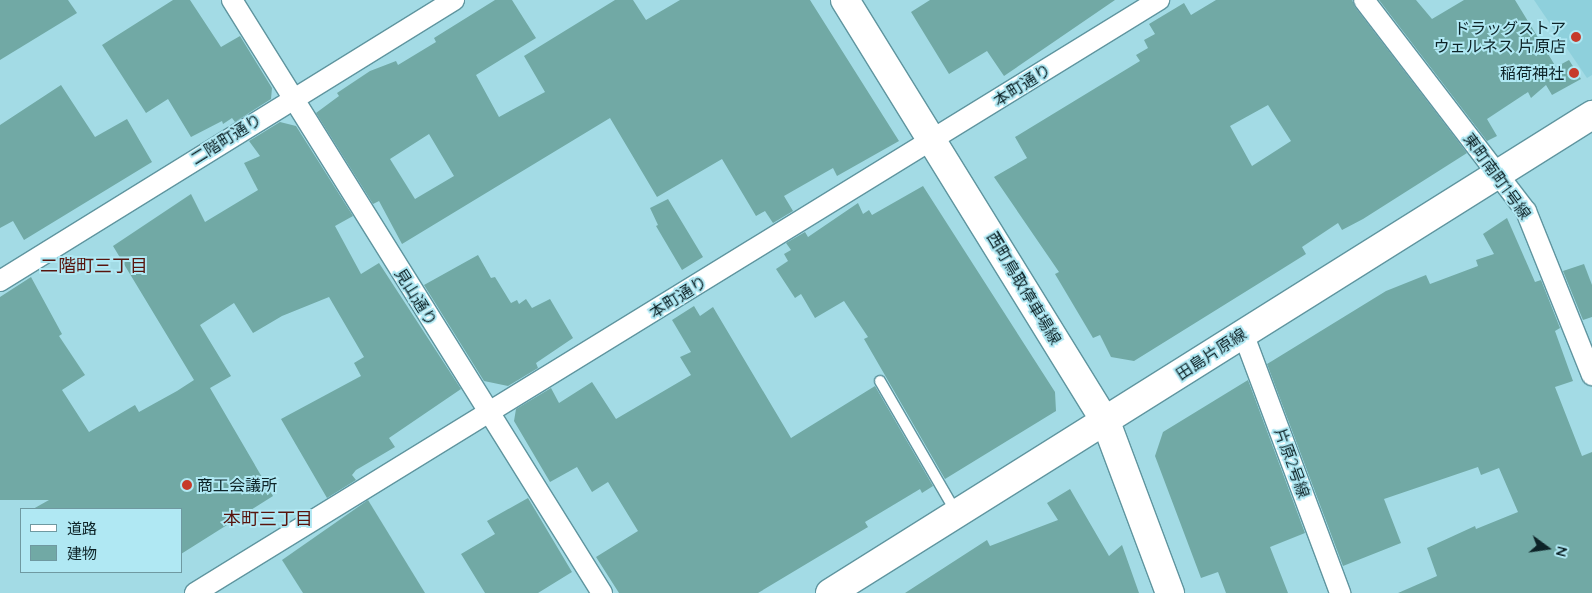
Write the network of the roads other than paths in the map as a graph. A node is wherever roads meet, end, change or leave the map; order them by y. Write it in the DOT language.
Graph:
graph roads {
  1 [pos="232,0"];
  2 [pos="454,0"];
  3 [pos="845,0"];
  4 [pos="1159,0"];
  5 [pos="1364,0"];
  6 [pos="293,97"];
  7 [pos="1592,116"];
  8 [pos="933,140"];
  9 [pos="1499,175"];
  10 [pos="0,280"];
  11 [pos="1243,333"];
  12 [pos="1592,375"];
  13 [pos="880,381"];
  14 [pos="489,414"];
  15 [pos="1106,422"];
  16 [pos="957,514"];
  17 [pos="195,593"];
  18 [pos="602,593"];
  19 [pos="830,593"];
  20 [pos="1170,593"];
  21 [pos="1340,593"];
  1 -- 6 [label="street, 見山通り"];
  2 -- 6 [label="street, 二階町通り"];
  3 -- 8 [label="main road, 西町鳥取停車場線"];
  4 -- 8 [label="street, 本町通り"];
  5 -- 9 [label="street, 東町南町1号線"];
  6 -- 10 [label="street, 二階町通り"];
  6 -- 14 [label="street, 見山通り"];
  7 -- 9 [label="main road, 田島片原線"];
  8 -- 14 [label="street, 本町通り"];
  8 -- 15 [label="main road, 西町鳥取停車場線"];
  9 -- 11 [label="main road, 田島片原線"];
  9 -- 12 [label="street, 東町南町1号線"];
  11 -- 15 [label="main road, 田島片原線"];
  11 -- 21 [label="street, 片原2号線"];
  13 -- 16 [label="lane"];
  14 -- 17 [label="street, 本町通り"];
  14 -- 18 [label="street, 見山通り"];
  15 -- 16 [label="main road, 田島片原線"];
  15 -- 20 [label="main road, 西町鳥取停車場線"];
  16 -- 19 [label="main road, 田島片原線"];
}
